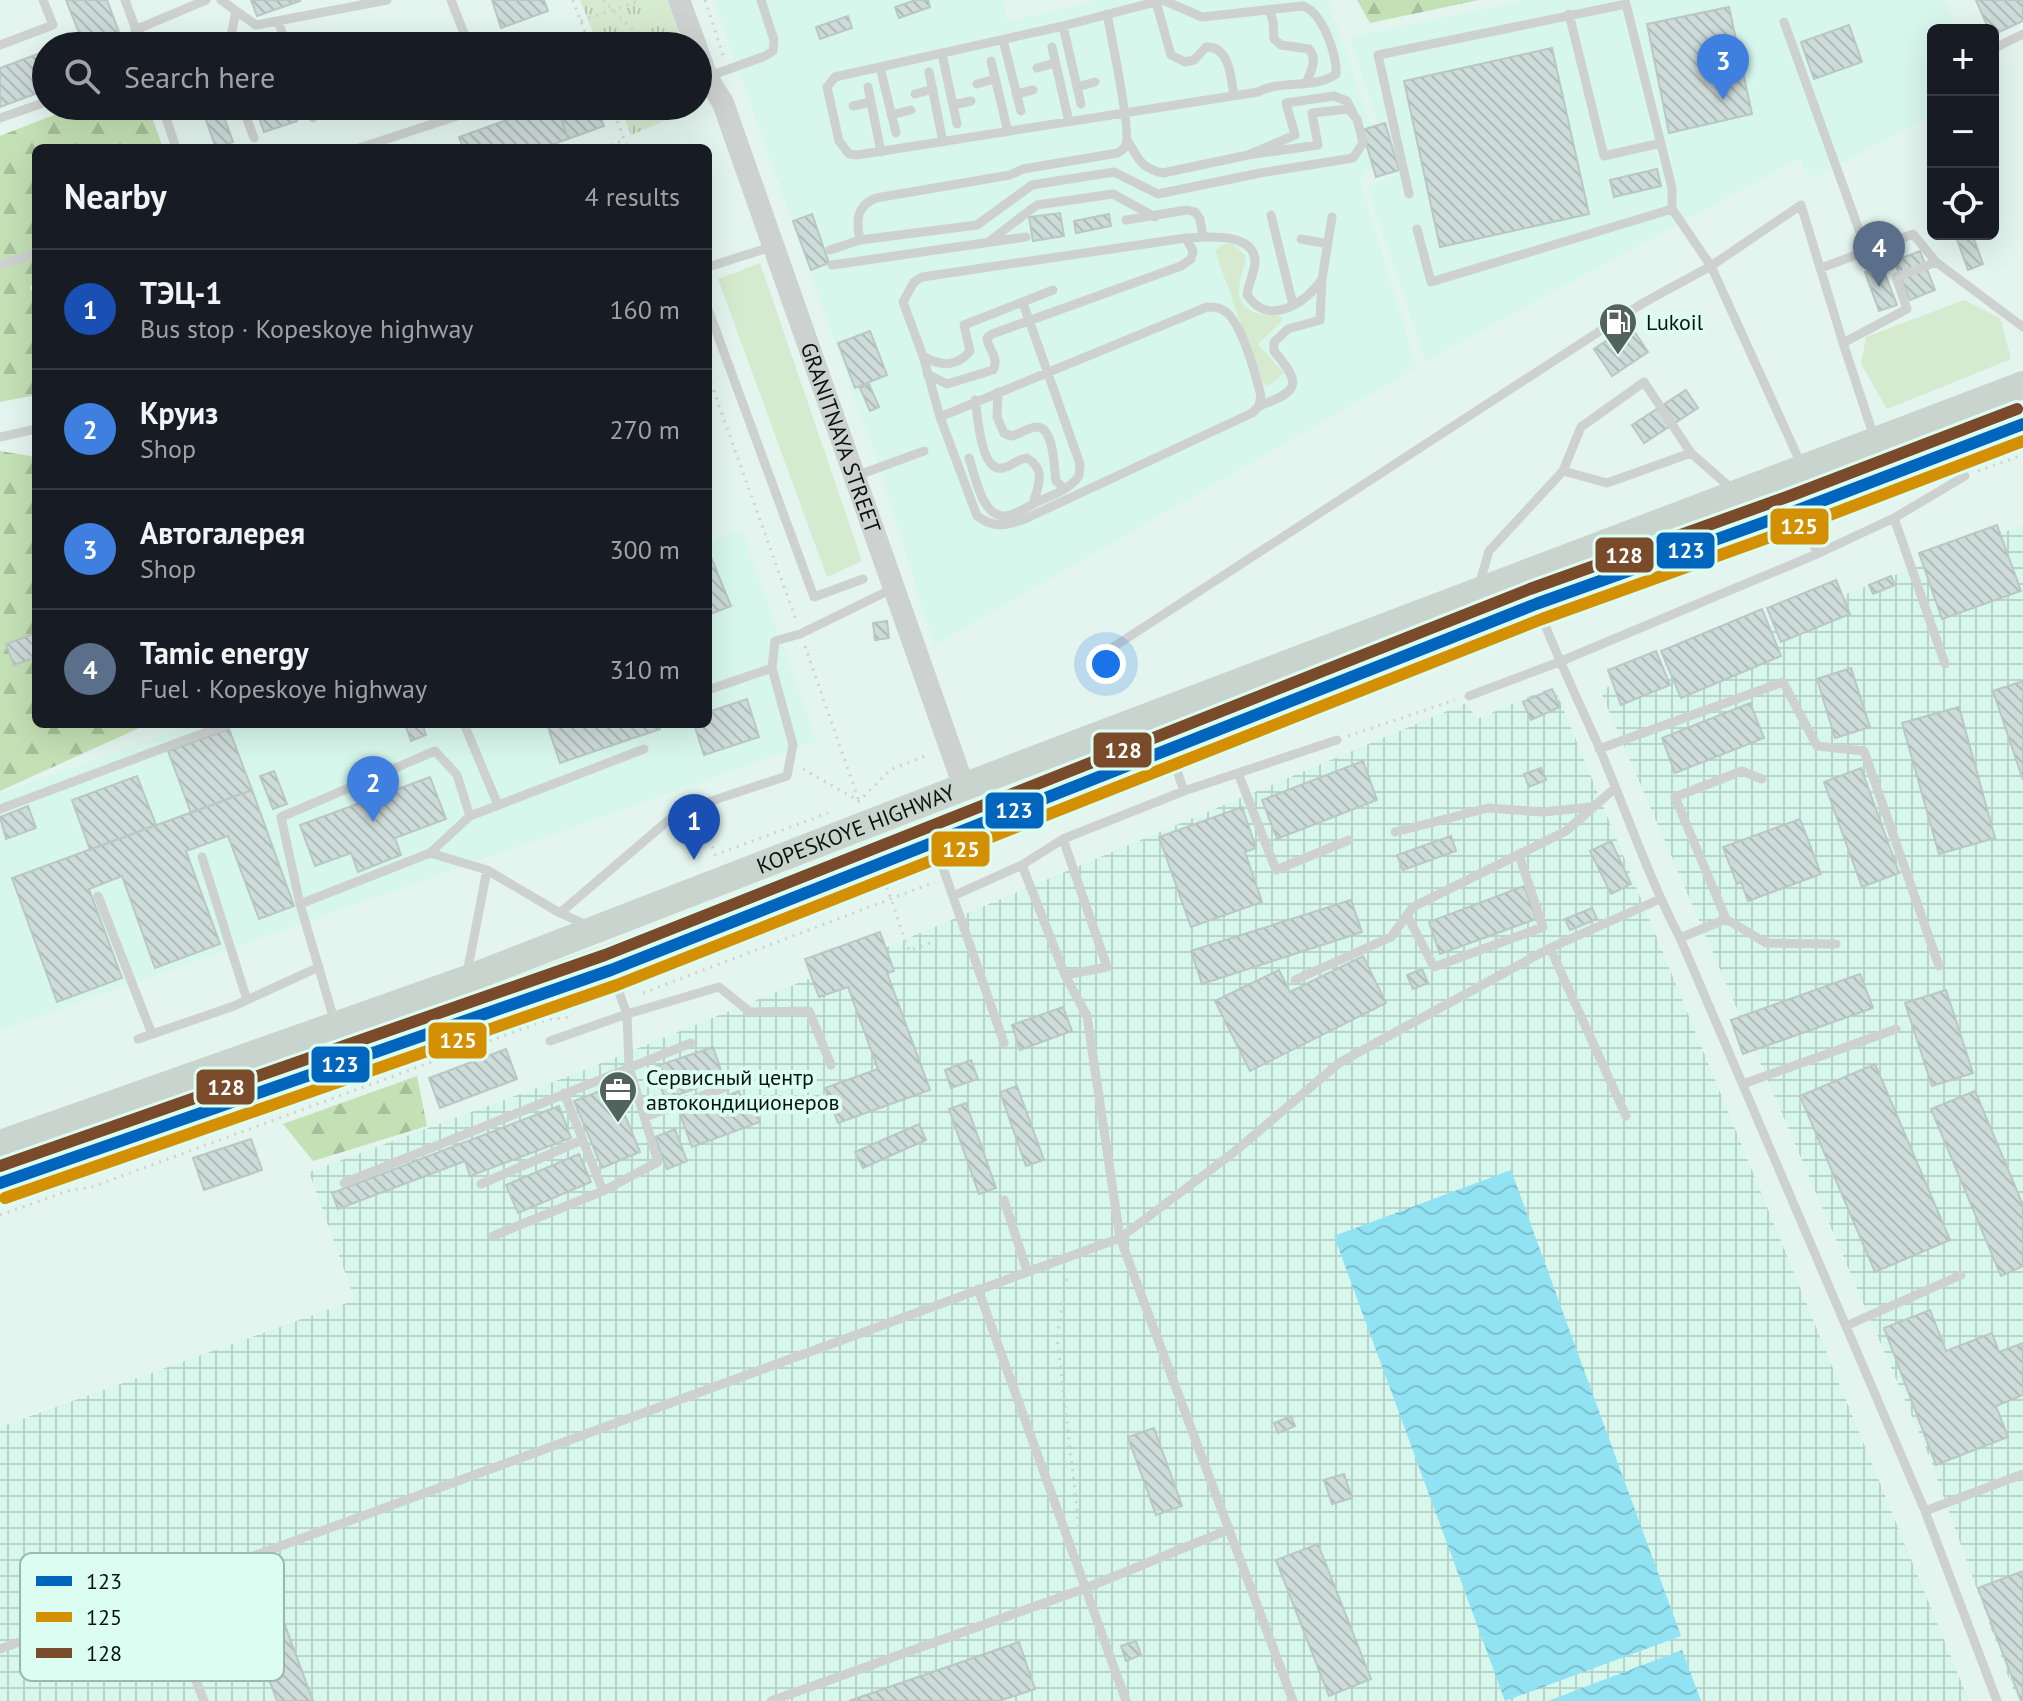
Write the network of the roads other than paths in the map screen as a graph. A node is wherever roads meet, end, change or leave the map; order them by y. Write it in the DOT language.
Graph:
graph roads {
  1 [pos="43,0"];
  2 [pos="125,0"];
  3 [pos="206,0"];
  4 [pos="221,0"];
  5 [pos="387,0"];
  6 [pos="451,0"];
  7 [pos="679,0"];
  8 [pos="762,0"];
  9 [pos="1156,2"];
  10 [pos="1269,10"];
  11 [pos="236,11"];
  12 [pos="1107,14"];
  13 [pos="1569,14"];
  14 [pos="278,21"];
  15 [pos="1784,22"];
  16 [pos="1063,26"];
  17 [pos="135,30"];
  18 [pos="34,32"];
  19 [pos="232,32"];
  20 [pos="282,32"];
  21 [pos="464,32"];
  22 [pos="691,32"];
  23 [pos="32,33"];
  24 [pos="2023,34"];
  25 [pos="1003,40"];
  26 [pos="0,45"];
  27 [pos="1999,46"];
  28 [pos="1052,47"];
  29 [pos="942,54"];
  30 [pos="991,61"];
  31 [pos="1055,63"];
  32 [pos="880,67"];
  33 [pos="1037,68"];
  34 [pos="929,72"];
  35 [pos="712,75"];
  36 [pos="995,79"];
  37 [pos="1095,82"];
  38 [pos="1306,83"];
  39 [pos="977,84"];
  40 [pos="712,85"];
  41 [pos="868,87"];
  42 [pos="1077,87"];
  43 [pos="933,89"];
  44 [pos="1033,90"];
  45 [pos="915,94"];
  46 [pos="1016,94"];
  47 [pos="1234,96"];
  48 [pos="971,101"];
  49 [pos="871,102"];
  50 [pos="1081,104"];
  51 [pos="953,105"];
  52 [pos="853,106"];
  53 [pos="32,107"];
  54 [pos="911,110"];
  55 [pos="1021,111"];
  56 [pos="1124,113"];
  57 [pos="891,115"];
  58 [pos="0,118"];
  59 [pos="1357,119"];
  60 [pos="167,120"];
  61 [pos="247,120"];
  62 [pos="445,120"];
  63 [pos="1069,122"];
  64 [pos="957,124"];
  65 [pos="1008,132"];
  66 [pos="896,133"];
  67 [pos="254,138"];
  68 [pos="1128,141"];
  69 [pos="943,142"];
  70 [pos="1661,143"];
  71 [pos="175,144"];
  72 [pos="371,144"];
  73 [pos="881,152"];
  74 [pos="1248,155"];
  75 [pos="1409,194"];
  76 [pos="1672,209"];
  77 [pos="1271,215"];
  78 [pos="1155,217"];
  79 [pos="1332,217"];
  80 [pos="1126,220"];
  81 [pos="1417,229"];
  82 [pos="1026,237"];
  83 [pos="1203,237"];
  84 [pos="1186,238"];
  85 [pos="1301,239"];
  86 [pos="860,240"];
  87 [pos="988,243"];
  88 [pos="1328,244"];
  89 [pos="774,246"];
  90 [pos="830,250"];
  91 [pos="1867,252"];
  92 [pos="32,254"];
  93 [pos="1936,262"];
  94 [pos="0,265"];
  95 [pos="832,265"];
  96 [pos="712,266"];
  97 [pos="1711,266"];
  98 [pos="1821,268"];
  99 [pos="1322,279"];
  100 [pos="1053,290"];
  101 [pos="1023,303"];
  102 [pos="1293,305"];
  103 [pos="712,320"];
  104 [pos="1029,322"];
  105 [pos="2023,327"];
  106 [pos="1843,343"];
  107 [pos="923,356"];
  108 [pos="927,374"];
  109 [pos="1047,374"];
  110 [pos="2023,385"];
  111 [pos="998,392"];
  112 [pos="975,400"];
  113 [pos="1259,406"];
  114 [pos="940,417"];
  115 [pos="2023,424"];
  116 [pos="32,430"];
  117 [pos="0,437"];
  118 [pos="1875,441"];
  119 [pos="924,451"];
  120 [pos="1691,453"];
  121 [pos="969,458"];
  122 [pos="1803,469"];
  123 [pos="1563,471"];
  124 [pos="1965,476"];
  125 [pos="855,477"];
  126 [pos="1065,489"];
  127 [pos="1737,494"];
  128 [pos="1033,504"];
  129 [pos="1801,509"];
  130 [pos="1894,518"];
  131 [pos="1817,554"];
  132 [pos="863,579"];
  133 [pos="894,588"];
  134 [pos="1478,592"];
  135 [pos="1536,604"];
  136 [pos="1101,655"];
  137 [pos="1559,662"];
  138 [pos="1945,664"];
  139 [pos="772,668"];
  140 [pos="712,689"];
  141 [pos="1469,696"];
  142 [pos="217,728"];
  143 [pos="466,728"];
  144 [pos="1337,740"];
  145 [pos="1169,748"];
  146 [pos="644,749"];
  147 [pos="1599,749"];
  148 [pos="1238,773"];
  149 [pos="1762,779"];
  150 [pos="964,787"];
  151 [pos="1614,789"];
  152 [pos="1184,791"];
  153 [pos="498,805"];
  154 [pos="1591,807"];
  155 [pos="0,809"];
  156 [pos="470,816"];
  157 [pos="977,824"];
  158 [pos="1395,832"];
  159 [pos="1063,839"];
  160 [pos="1349,840"];
  161 [pos="933,842"];
  162 [pos="430,853"];
  163 [pos="1519,855"];
  164 [pos="202,857"];
  165 [pos="1022,865"];
  166 [pos="487,870"];
  167 [pos="98,896"];
  168 [pos="953,896"];
  169 [pos="1660,899"];
  170 [pos="300,904"];
  171 [pos="560,913"];
  172 [pos="1407,915"];
  173 [pos="1726,919"];
  174 [pos="598,930"];
  175 [pos="1680,938"];
  176 [pos="1836,944"];
  177 [pos="1550,948"];
  178 [pos="1939,966"];
  179 [pos="319,967"];
  180 [pos="611,970"];
  181 [pos="1065,975"];
  182 [pos="465,980"];
  183 [pos="1295,980"];
  184 [pos="247,1000"];
  185 [pos="627,1014"];
  186 [pos="336,1026"];
  187 [pos="1896,1029"];
  188 [pos="152,1034"];
  189 [pos="138,1039"];
  190 [pos="550,1041"];
  191 [pos="691,1043"];
  192 [pos="1004,1043"];
  193 [pos="831,1065"];
  194 [pos="629,1067"];
  195 [pos="1743,1084"];
  196 [pos="726,1087"];
  197 [pos="564,1093"];
  198 [pos="1626,1116"];
  199 [pos="645,1117"];
  200 [pos="582,1140"];
  201 [pos="0,1144"];
  202 [pos="0,1183"];
  203 [pos="344,1183"];
  204 [pos="481,1184"];
  205 [pos="603,1191"];
  206 [pos="1004,1200"];
  207 [pos="493,1236"];
  208 [pos="1120,1238"];
  209 [pos="1027,1271"];
  210 [pos="1961,1275"];
  211 [pos="978,1289"];
  212 [pos="1846,1326"];
  213 [pos="2023,1474"];
  214 [pos="1925,1511"];
  215 [pos="1230,1529"];
  216 [pos="261,1553"];
  217 [pos="1086,1588"];
  218 [pos="20,1642"];
  219 [pos="0,1649"];
  220 [pos="196,1681"];
  221 [pos="204,1701"];
  222 [pos="771,1701"];
  223 [pos="1126,1701"];
  224 [pos="1293,1701"];
  225 [pos="1997,1701"];
  1 -- 18 [label="lane"];
  2 -- 17 [label="lane"];
  3 -- 17 [label="lane"];
  4 -- 11 [label="lane"];
  5 -- 14 [label="lane"];
  6 -- 21 [label="lane"];
  7 -- 22 [label="street"];
  8 -- 35 [label="lane"];
  9 -- 10 [label="lane"];
  9 -- 12 [label="lane"];
  9 -- 47 [label="lane"];
  10 -- 38 [label="lane"];
  10 -- 38 [label="lane"];
  11 -- 14 [label="lane"];
  11 -- 19 [label="lane"];
  12 -- 16 [label="lane"];
  12 -- 56 [label="lane"];
  13 -- 70 [label="lane"];
  13 -- 70 [label="lane"];
  13 -- 75 [label="lane"];
  14 -- 20 [label="lane"];
  15 -- 91 [label="lane"];
  16 -- 25 [label="lane"];
  16 -- 42 [label="lane"];
  23 -- 26 [label="lane"];
  24 -- 27 [label="lane"];
  25 -- 29 [label="lane"];
  25 -- 46 [label="lane"];
  28 -- 31 [label="lane"];
  29 -- 32 [label="lane"];
  29 -- 51 [label="lane"];
  30 -- 36 [label="lane"];
  31 -- 33 [label="lane"];
  31 -- 63 [label="lane"];
  32 -- 57 [label="lane"];
  32 -- 73 [label="lane"];
  34 -- 43 [label="lane"];
  36 -- 39 [label="lane"];
  36 -- 65 [label="lane"];
  37 -- 42 [label="lane"];
  38 -- 47 [label="lane"];
  40 -- 89 [label="street, GRANITNAYA STREET"];
  41 -- 49 [label="lane"];
  42 -- 50 [label="lane"];
  43 -- 45 [label="lane"];
  43 -- 69 [label="lane"];
  44 -- 46 [label="lane"];
  46 -- 55 [label="lane"];
  47 -- 56 [label="lane"];
  48 -- 51 [label="lane"];
  49 -- 52 [label="lane"];
  49 -- 73 [label="lane"];
  51 -- 64 [label="lane"];
  53 -- 58 [label="lane"];
  54 -- 57 [label="lane"];
  56 -- 63 [label="lane"];
  56 -- 68 [label="lane"];
  57 -- 66 [label="lane"];
  59 -- 74 [label="lane"];
  59 -- 74 [label="lane"];
  59 -- 86 [label="lane"];
  60 -- 71 [label="lane"];
  61 -- 67 [label="lane"];
  62 -- 72 [label="lane"];
  63 -- 65 [label="lane"];
  65 -- 69 [label="lane"];
  68 -- 74 [label="lane"];
  68 -- 86 [label="lane"];
  69 -- 73 [label="lane"];
  70 -- 76 [label="lane"];
  76 -- 81 [label="lane"];
  76 -- 97 [label="lane"];
  77 -- 102 [label="lane"];
  78 -- 80 [label="lane"];
  78 -- 83 [label="lane"];
  78 -- 87 [label="lane"];
  79 -- 88 [label="lane"];
  82 -- 87 [label="lane"];
  83 -- 84 [label="lane"];
  83 -- 102 [label="lane"];
  84 -- 104 [label="lane"];
  84 -- 107 [label="lane"];
  85 -- 88 [label="lane"];
  86 -- 90 [label="lane"];
  87 -- 95 [label="lane"];
  88 -- 99 [label="lane"];
  89 -- 96 [label="lane"];
  89 -- 125 [label="street, GRANITNAYA STREET"];
  91 -- 93 [label="lane"];
  91 -- 98 [label="lane"];
  92 -- 94 [label="lane"];
  93 -- 105 [label="lane"];
  93 -- 106 [label="lane"];
  97 -- 98 [label="lane"];
  97 -- 122 [label="lane"];
  97 -- 136 [label="lane"];
  98 -- 106 [label="lane"];
  99 -- 102 [label="lane"];
  99 -- 113 [label="lane"];
  100 -- 101 [label="lane"];
  101 -- 104 [label="lane"];
  101 -- 107 [label="lane"];
  103 -- 132 [label="lane"];
  104 -- 108 [label="lane"];
  104 -- 109 [label="lane"];
  106 -- 118 [label="lane"];
  107 -- 108 [label="lane"];
  108 -- 114 [label="lane"];
  109 -- 111 [label="lane"];
  109 -- 113 [label="lane"];
  109 -- 126 [label="lane"];
  110 -- 118 [label="main road, KOPESKOYE HIGHWAY"];
  111 -- 112 [label="lane"];
  111 -- 126 [label="lane"];
  112 -- 114 [label="lane"];
  112 -- 128 [label="lane"];
  113 -- 114 [label="lane"];
  115 -- 129 [label="main road, KOPESKOYE HIGHWAY"];
  116 -- 117 [label="lane"];
  118 -- 122 [label="main road, KOPESKOYE HIGHWAY"];
  119 -- 125 [label="lane"];
  120 -- 123 [label="lane"];
  120 -- 123 [label="lane"];
  120 -- 127 [label="lane"];
  121 -- 128 [label="lane"];
  122 -- 127 [label="main road, KOPESKOYE HIGHWAY"];
  123 -- 134 [label="lane"];
  124 -- 130 [label="lane"];
  125 -- 133 [label="street, GRANITNAYA STREET"];
  126 -- 128 [label="lane"];
  127 -- 134 [label="main road, KOPESKOYE HIGHWAY"];
  129 -- 131 [label="lane"];
  129 -- 135 [label="main road, KOPESKOYE HIGHWAY"];
  130 -- 131 [label="lane"];
  130 -- 138 [label="lane"];
  131 -- 137 [label="lane"];
  133 -- 139 [label="lane"];
  133 -- 150 [label="street, GRANITNAYA STREET"];
  134 -- 150 [label="main road, KOPESKOYE HIGHWAY"];
  135 -- 137 [label="lane"];
  135 -- 145 [label="main road, KOPESKOYE HIGHWAY"];
  137 -- 141 [label="lane"];
  137 -- 147 [label="lane"];
  139 -- 140 [label="lane"];
  139 -- 171 [label="lane"];
  142 -- 155 [label="lane"];
  143 -- 153 [label="lane"];
  144 -- 148 [label="lane"];
  145 -- 152 [label="lane"];
  145 -- 157 [label="main road, KOPESKOYE HIGHWAY"];
  146 -- 153 [label="lane"];
  147 -- 151 [label="lane"];
  147 -- 178 [label="lane"];
  148 -- 152 [label="lane"];
  148 -- 160 [label="lane"];
  149 -- 173 [label="lane"];
  150 -- 157 [label="main road, GRANITNAYA STREET"];
  150 -- 174 [label="main road, KOPESKOYE HIGHWAY"];
  151 -- 154 [label="lane"];
  151 -- 169 [label="lane"];
  152 -- 159 [label="lane"];
  153 -- 156 [label="lane"];
  154 -- 158 [label="lane"];
  154 -- 163 [label="lane"];
  156 -- 162 [label="lane"];
  156 -- 170 [label="lane"];
  157 -- 161 [label="main road, KOPESKOYE HIGHWAY"];
  159 -- 165 [label="lane"];
  159 -- 181 [label="lane"];
  161 -- 168 [label="lane"];
  161 -- 180 [label="main road, KOPESKOYE HIGHWAY"];
  162 -- 166 [label="lane"];
  162 -- 170 [label="lane"];
  163 -- 172 [label="lane"];
  163 -- 172 [label="lane"];
  164 -- 184 [label="lane"];
  165 -- 168 [label="lane"];
  165 -- 181 [label="lane"];
  166 -- 171 [label="lane"];
  166 -- 182 [label="lane"];
  167 -- 188 [label="lane"];
  168 -- 192 [label="lane"];
  169 -- 175 [label="lane"];
  169 -- 177 [label="lane"];
  170 -- 179 [label="lane"];
  171 -- 174 [label="lane"];
  172 -- 183 [label="lane"];
  173 -- 175 [label="lane"];
  173 -- 176 [label="lane"];
  174 -- 182 [label="main road, KOPESKOYE HIGHWAY"];
  175 -- 195 [label="lane"];
  177 -- 198 [label="lane"];
  177 -- 208 [label="lane"];
  179 -- 184 [label="lane"];
  179 -- 186 [label="lane"];
  180 -- 185 [label="lane"];
  180 -- 202 [label="main road, KOPESKOYE HIGHWAY"];
  181 -- 208 [label="lane"];
  182 -- 186 [label="main road, KOPESKOYE HIGHWAY"];
  184 -- 188 [label="lane"];
  185 -- 190 [label="lane"];
  185 -- 193 [label="lane"];
  185 -- 194 [label="lane"];
  186 -- 201 [label="main road, KOPESKOYE HIGHWAY"];
  187 -- 195 [label="lane"];
  188 -- 189 [label="lane"];
  191 -- 194 [label="lane"];
  194 -- 197 [label="lane"];
  194 -- 199 [label="lane"];
  195 -- 212 [label="lane"];
  196 -- 199 [label="lane"];
  197 -- 200 [label="lane"];
  197 -- 203 [label="lane"];
  199 -- 205 [label="lane"];
  200 -- 204 [label="lane"];
  200 -- 205 [label="lane"];
  205 -- 207 [label="lane"];
  206 -- 209 [label="lane"];
  208 -- 209 [label="lane"];
  208 -- 215 [label="lane"];
  209 -- 211 [label="lane"];
  210 -- 212 [label="lane"];
  211 -- 216 [label="lane"];
  211 -- 217 [label="lane"];
  212 -- 214 [label="lane"];
  213 -- 214 [label="lane"];
  214 -- 225 [label="lane"];
  215 -- 217 [label="lane"];
  215 -- 224 [label="lane"];
  217 -- 222 [label="lane"];
  217 -- 223 [label="lane"];
  218 -- 219 [label="lane"];
  220 -- 221 [label="lane"];
}
